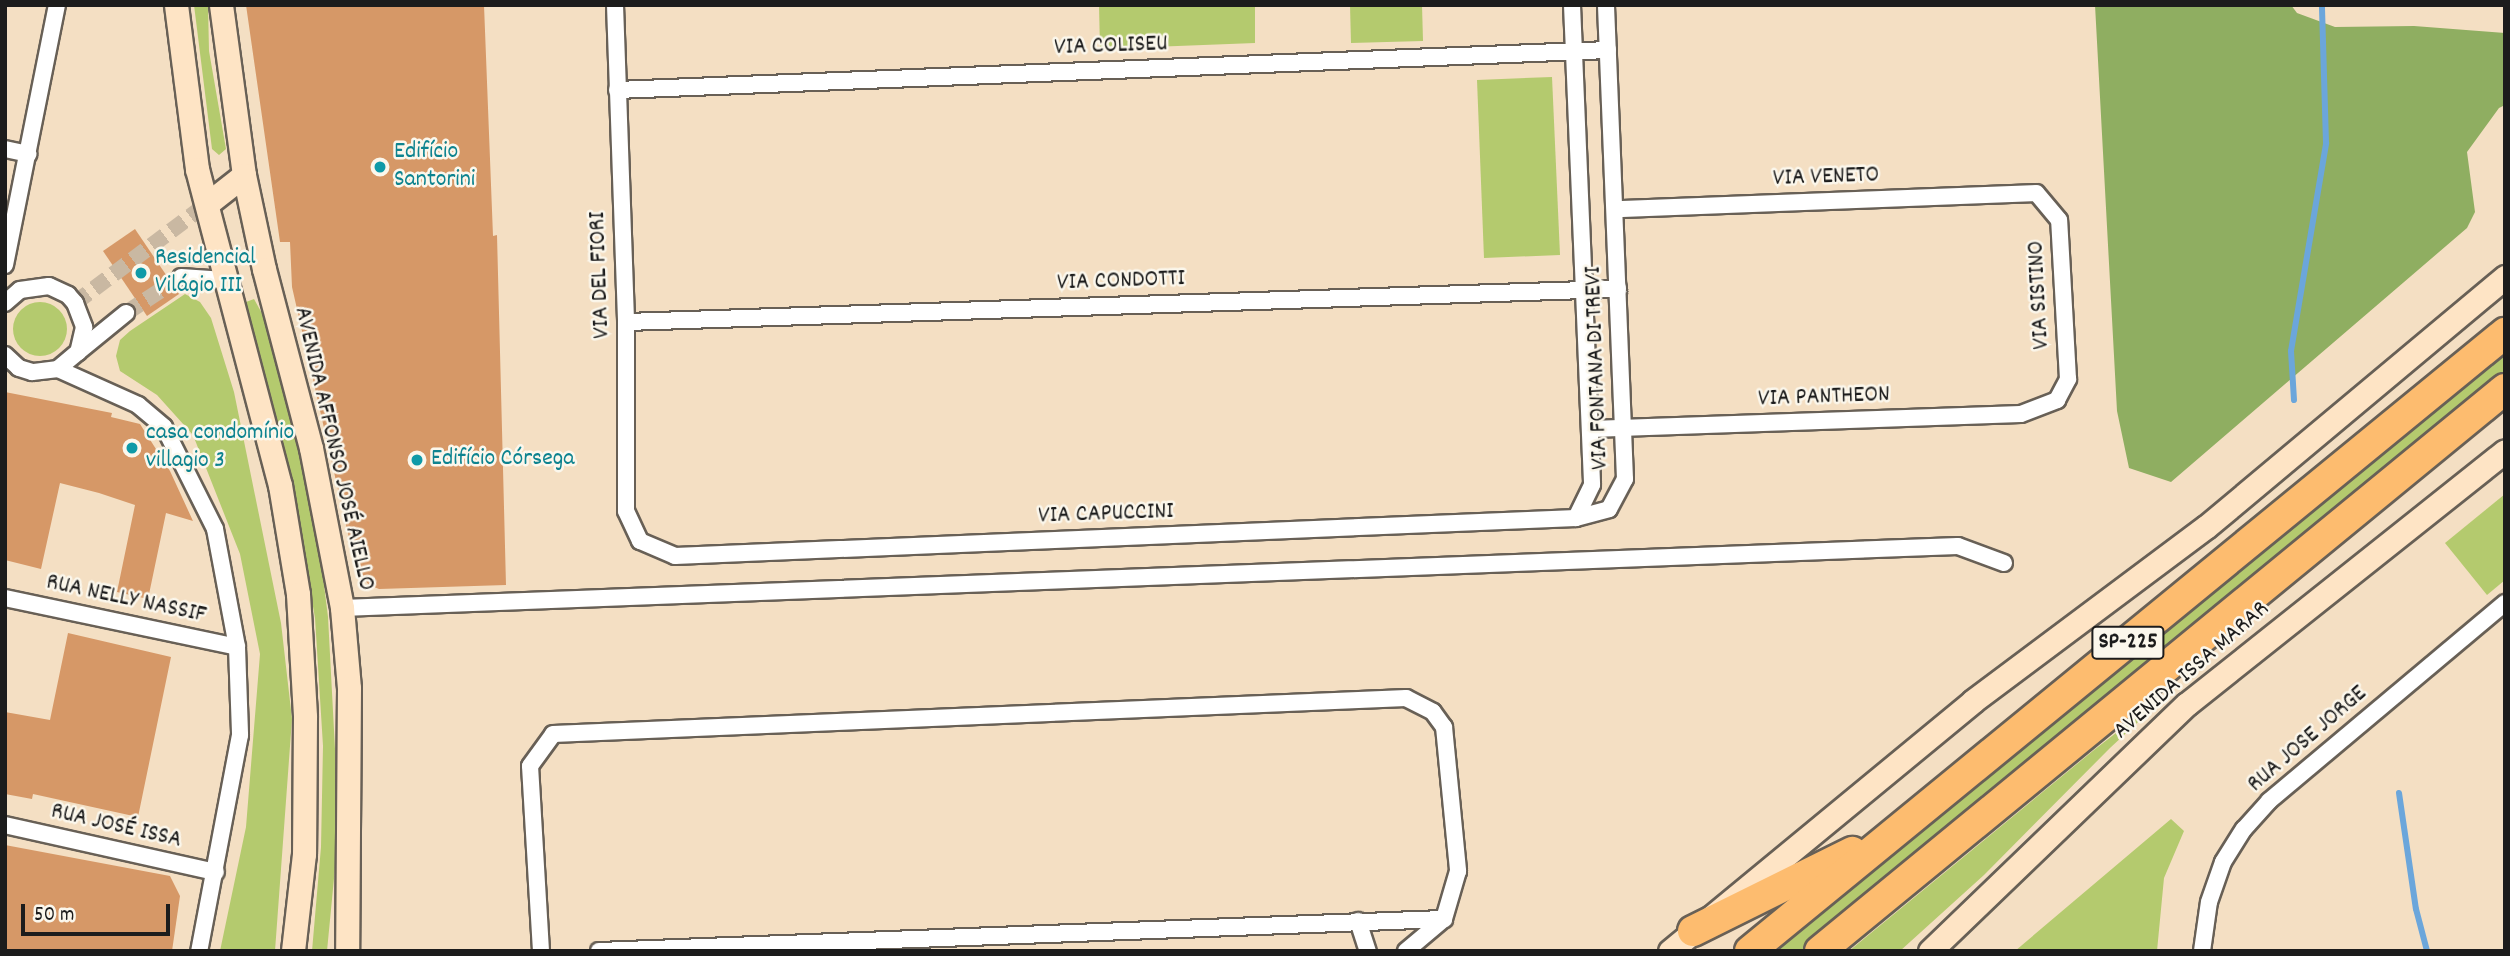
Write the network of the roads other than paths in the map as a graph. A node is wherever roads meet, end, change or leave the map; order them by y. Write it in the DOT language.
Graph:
graph roads {
  1 [pos="57,5"];
  2 [pos="176,5"];
  3 [pos="221,5"];
  4 [pos="615,5"];
  5 [pos="1572,5"];
  6 [pos="1606,5"];
  7 [pos="1608,50"];
  8 [pos="1574,51"];
  9 [pos="617,90"];
  10 [pos="5,149"];
  11 [pos="28,154"];
  12 [pos="244,175"];
  13 [pos="2036,193"];
  14 [pos="207,204"];
  15 [pos="1617,209"];
  16 [pos="5,267"];
  17 [pos="264,269"];
  18 [pos="181,277"];
  19 [pos="2505,277"];
  20 [pos="225,280"];
  21 [pos="1586,289"];
  22 [pos="1618,289"];
  23 [pos="20,290"];
  24 [pos="5,303"];
  25 [pos="126,313"];
  26 [pos="626,322"];
  27 [pos="2505,333"];
  28 [pos="78,352"];
  29 [pos="5,355"];
  30 [pos="5,367"];
  31 [pos="58,369"];
  32 [pos="32,372"];
  33 [pos="2505,389"];
  34 [pos="2057,400"];
  35 [pos="1625,428"];
  36 [pos="1591,429"];
  37 [pos="2505,451"];
  38 [pos="1576,518"];
  39 [pos="640,541"];
  40 [pos="2004,563"];
  41 [pos="5,598"];
  42 [pos="2505,603"];
  43 [pos="342,608"];
  44 [pos="237,647"];
  45 [pos="5,825"];
  46 [pos="1899,829"];
  47 [pos="216,872"];
  48 [pos="1444,919"];
  49 [pos="1358,921"];
  50 [pos="1693,931"];
  51 [pos="199,951"];
  52 [pos="293,951"];
  53 [pos="347,951"];
  54 [pos="541,951"];
  55 [pos="599,951"];
  56 [pos="1368,951"];
  57 [pos="1406,951"];
  58 [pos="1670,951"];
  59 [pos="1750,951"];
  60 [pos="1820,951"];
  61 [pos="1930,951"];
  62 [pos="2202,951"];
  1 -- 11 [label="street"];
  2 -- 14 [label="street"];
  3 -- 12 [label="street, AVENIDA AFFONSO JOSÉ AIELLO"];
  4 -- 9 [label="street, VIA DEL FIORI"];
  5 -- 8 [label="street, VIA FONTANA DI TREVI"];
  6 -- 7 [label="street, VIA FONTANA DI TREVI"];
  7 -- 8 [label="street, VIA COLISEU"];
  7 -- 15 [label="street, VIA FONTANA DI TREVI"];
  8 -- 9 [label="street, VIA COLISEU"];
  8 -- 21 [label="street, VIA FONTANA DI TREVI"];
  9 -- 26 [label="street, VIA DEL FIORI"];
  10 -- 11 [label="street"];
  11 -- 16 [label="street"];
  12 -- 14 [label="street"];
  12 -- 17 [label="street, AVENIDA AFFONSO JOSÉ AIELLO"];
  13 -- 15 [label="street, VIA VENETO"];
  13 -- 34 [label="street, VIA SISTINO"];
  14 -- 20 [label="street"];
  15 -- 22 [label="street, VIA FONTANA DI TREVI"];
  16 -- 23 [label="street"];
  17 -- 20 [label="street"];
  17 -- 43 [label="street, AVENIDA AFFONSO JOSÉ AIELLO"];
  18 -- 20 [label="street"];
  19 -- 50 [label="street"];
  20 -- 52 [label="street"];
  21 -- 22 [label="street, VIA CONDOTTI"];
  21 -- 26 [label="street, VIA CONDOTTI"];
  21 -- 36 [label="street, VIA FONTANA DI TREVI"];
  22 -- 35 [label="street, VIA FONTANA DI TREVI"];
  23 -- 24 [label="street"];
  23 -- 28 [label="street"];
  25 -- 28 [label="street"];
  26 -- 39 [label="street, VIA DEL FIORI"];
  27 -- 46 [label="highway, SP-225"];
  28 -- 31 [label="street"];
  29 -- 32 [label="street"];
  30 -- 32 [label="street"];
  31 -- 32 [label="street"];
  31 -- 44 [label="street"];
  33 -- 60 [label="highway, SP-225"];
  34 -- 35 [label="street, VIA PANTHEON"];
  35 -- 36 [label="street, VIA PANTHEON"];
  35 -- 38 [label="street, VIA FONTANA DI TREVI"];
  36 -- 38 [label="street, VIA FONTANA DI TREVI"];
  37 -- 61 [label="street, AVENIDA ISSA MARAR"];
  38 -- 39 [label="street, VIA CAPUCCINI"];
  40 -- 43 [label="street"];
  41 -- 44 [label="street, RUA NELLY NASSIF"];
  42 -- 62 [label="street, RUA JOSE JORGE"];
  43 -- 53 [label="street, AVENIDA AFFONSO JOSÉ AIELLO"];
  44 -- 47 [label="street"];
  45 -- 47 [label="street, RUA JOSÉ ISSA"];
  46 -- 50 [label="highway"];
  46 -- 59 [label="highway, SP-225"];
  47 -- 51 [label="street"];
  48 -- 49 [label="street"];
  48 -- 54 [label="street"];
  48 -- 57 [label="street"];
  49 -- 55 [label="street"];
  49 -- 56 [label="street"];
  50 -- 58 [label="street"];
}
